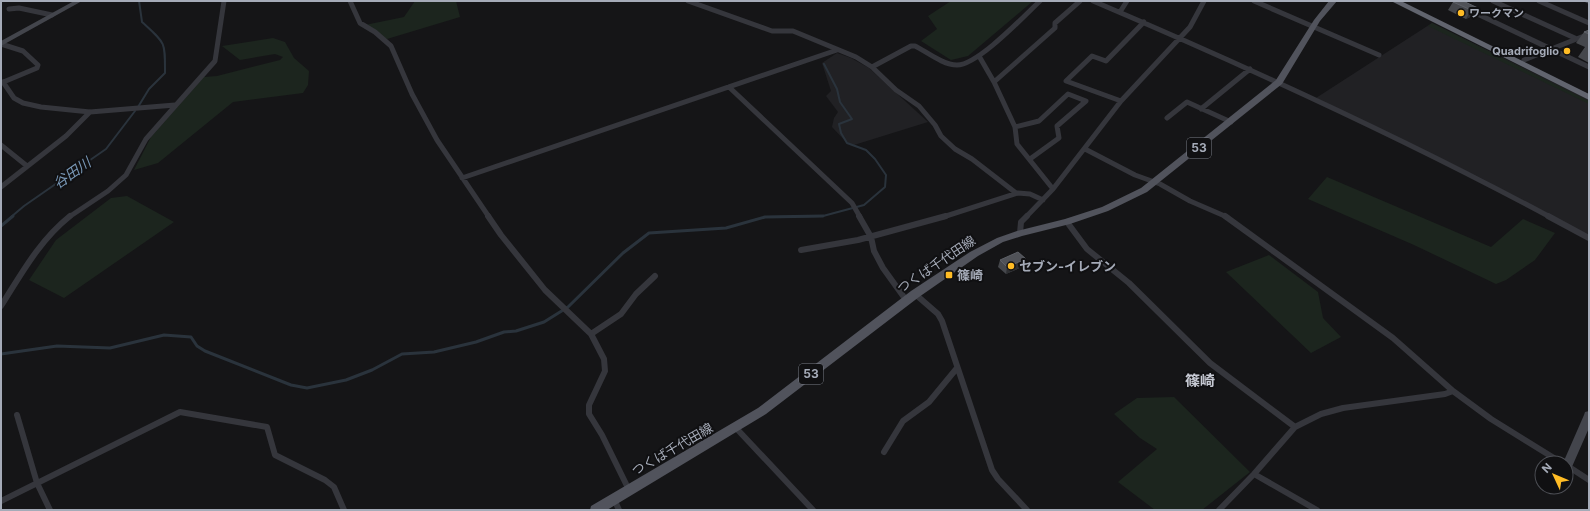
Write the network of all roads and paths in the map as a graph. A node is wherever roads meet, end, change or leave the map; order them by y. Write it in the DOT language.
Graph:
graph roads {
  1 [pos="78,1"];
  2 [pos="224,1"];
  3 [pos="350,1"];
  4 [pos="688,1"];
  5 [pos="1040,1"];
  6 [pos="1080,1"];
  7 [pos="1093,1"];
  8 [pos="1127,1"];
  9 [pos="1204,1"];
  10 [pos="1254,1"];
  11 [pos="1333,1"];
  12 [pos="1395,1"];
  13 [pos="1404,1"];
  14 [pos="1493,1"];
  15 [pos="1539,1"];
  16 [pos="1463,7"];
  17 [pos="9,9"];
  18 [pos="1120,12"];
  19 [pos="52,15"];
  20 [pos="1144,22"];
  21 [pos="1589,23"];
  22 [pos="1312,26"];
  23 [pos="1589,34"];
  24 [pos="1181,37"];
  25 [pos="1577,39"];
  26 [pos="1,44"];
  27 [pos="1551,49"];
  28 [pos="837,50"];
  29 [pos="1379,55"];
  30 [pos="979,56"];
  31 [pos="1524,60"];
  32 [pos="872,67"];
  33 [pos="1589,67"];
  34 [pos="1250,69"];
  35 [pos="2,82"];
  36 [pos="994,82"];
  37 [pos="1279,82"];
  38 [pos="729,87"];
  39 [pos="1589,92"];
  40 [pos="1589,97"];
  41 [pos="1122,101"];
  42 [pos="175,105"];
  43 [pos="1201,109"];
  44 [pos="90,112"];
  45 [pos="1167,118"];
  46 [pos="1231,122"];
  47 [pos="1015,128"];
  48 [pos="1,145"];
  49 [pos="1086,149"];
  50 [pos="1030,159"];
  51 [pos="27,166"];
  52 [pos="462,178"];
  53 [pos="1155,182"];
  54 [pos="1,187"];
  55 [pos="1053,189"];
  56 [pos="1016,193"];
  57 [pos="1044,200"];
  58 [pos="1067,222"];
  59 [pos="1020,233"];
  60 [pos="871,237"];
  61 [pos="1589,238"];
  62 [pos="801,250"];
  63 [pos="655,276"];
  64 [pos="911,297"];
  65 [pos="1,306"];
  66 [pos="592,334"];
  67 [pos="958,368"];
  68 [pos="1453,391"];
  69 [pos="17,415"];
  70 [pos="1589,416"];
  71 [pos="1295,427"];
  72 [pos="736,428"];
  73 [pos="884,452"];
  74 [pos="1549,455"];
  75 [pos="1570,455"];
  76 [pos="1574,471"];
  77 [pos="1254,474"];
  78 [pos="1589,480"];
  79 [pos="37,483"];
  80 [pos="629,490"];
  81 [pos="614,499"];
  82 [pos="1,500"];
  83 [pos="50,510"];
  84 [pos="344,510"];
  85 [pos="596,510"];
  86 [pos="620,510"];
  87 [pos="813,510"];
  88 [pos="1027,510"];
  89 [pos="1219,510"];
  90 [pos="1317,510"];
  1 -- 19 [label="main road"];
  2 -- 42 [label="street"];
  3 -- 52 [label="street"];
  4 -- 28 [label="street"];
  5 -- 30 [label="street"];
  6 -- 36 [label="street"];
  7 -- 18 [label="street"];
  8 -- 18 [label="street"];
  9 -- 24 [label="street"];
  10 -- 22 [label="street"];
  11 -- 22 [label="main road, つくば千代田線 / 53"];
  12 -- 40 [label="highway"];
  13 -- 31 [label="highway"];
  14 -- 25 [label="street"];
  15 -- 21 [label="street"];
  16 -- 27 [label="street"];
  17 -- 19 [label="street"];
  18 -- 20 [label="street"];
  19 -- 26 [label="main road"];
  20 -- 24 [label="street"];
  20 -- 41 [label="street"];
  22 -- 29 [label="street"];
  22 -- 37 [label="main road, つくば千代田線 / 53"];
  23 -- 25 [label="street"];
  24 -- 34 [label="street"];
  24 -- 41 [label="street"];
  25 -- 27 [label="street"];
  26 -- 35 [label="street"];
  27 -- 31 [label="street"];
  27 -- 33 [label="street"];
  28 -- 32 [label="street"];
  28 -- 38 [label="street"];
  30 -- 32 [label="street"];
  30 -- 36 [label="street"];
  31 -- 39 [label="highway"];
  32 -- 56 [label="street"];
  34 -- 37 [label="street"];
  34 -- 43 [label="street"];
  35 -- 44 [label="street"];
  36 -- 47 [label="street"];
  37 -- 46 [label="main road, つくば千代田線 / 53"];
  37 -- 61 [label="street"];
  38 -- 52 [label="street"];
  38 -- 60 [label="street"];
  41 -- 49 [label="street"];
  42 -- 44 [label="street"];
  42 -- 65 [label="street"];
  43 -- 45 [label="street"];
  43 -- 46 [label="street"];
  44 -- 51 [label="street"];
  46 -- 53 [label="main road, つくば千代田線 / 53"];
  47 -- 50 [label="street"];
  47 -- 50 [label="street"];
  48 -- 51 [label="street"];
  49 -- 53 [label="street"];
  49 -- 55 [label="street"];
  50 -- 55 [label="street"];
  51 -- 54 [label="street"];
  52 -- 66 [label="street"];
  53 -- 58 [label="main road, つくば千代田線 / 53"];
  53 -- 68 [label="street"];
  55 -- 57 [label="street"];
  56 -- 57 [label="street"];
  56 -- 60 [label="street"];
  57 -- 59 [label="street"];
  58 -- 59 [label="main road, つくば千代田線 / 53"];
  58 -- 71 [label="street"];
  59 -- 64 [label="main road, つくば千代田線 / 53"];
  60 -- 62 [label="street"];
  60 -- 64 [label="street"];
  63 -- 66 [label="street"];
  64 -- 67 [label="street"];
  64 -- 72 [label="main road, つくば千代田線 / 53"];
  66 -- 80 [label="street"];
  67 -- 73 [label="street"];
  67 -- 88 [label="street"];
  68 -- 71 [label="street"];
  68 -- 74 [label="street"];
  69 -- 79 [label="street"];
  70 -- 75 [label="main road"];
  71 -- 77 [label="street"];
  72 -- 80 [label="main road, つくば千代田線 / 53"];
  72 -- 87 [label="street"];
  76 -- 78 [label="street"];
  77 -- 89 [label="street"];
  77 -- 90 [label="street"];
  79 -- 82 [label="street"];
  79 -- 83 [label="street"];
  79 -- 84 [label="street"];
  80 -- 81 [label="main road, つくば千代田線 / 53"];
  81 -- 85 [label="main road, つくば千代田線 / 53"];
  81 -- 86 [label="street"];
}
